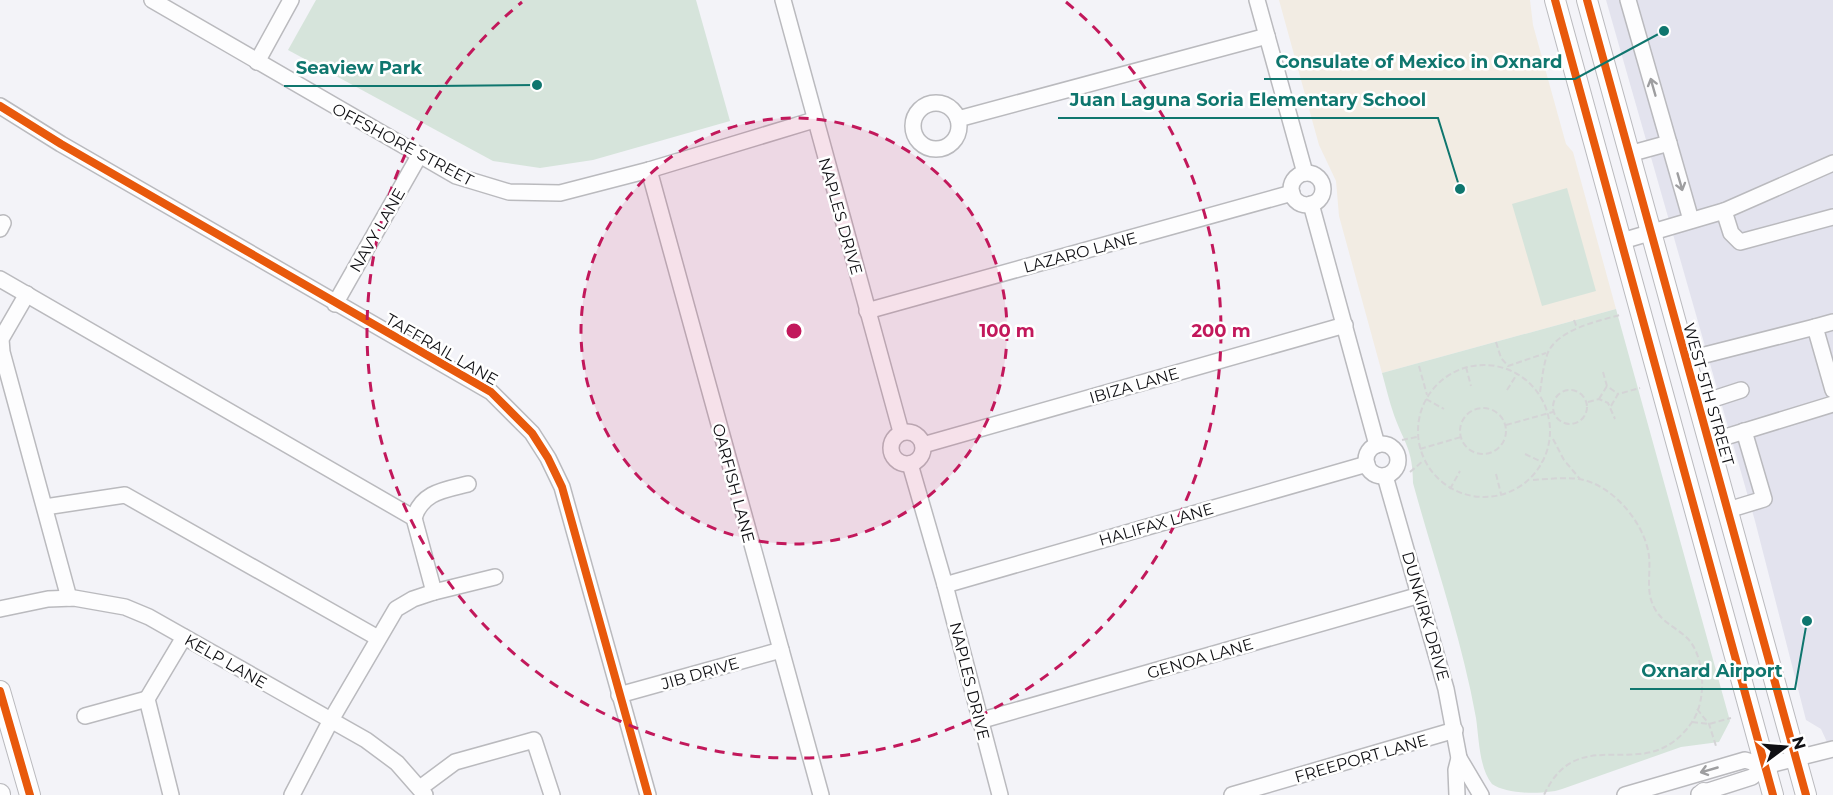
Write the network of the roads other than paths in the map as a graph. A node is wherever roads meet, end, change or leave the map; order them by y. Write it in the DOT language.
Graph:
graph roads {
  1 [pos="152,0"];
  2 [pos="291,0"];
  3 [pos="1257,0"];
  4 [pos="1555,0"];
  5 [pos="1587,0"];
  6 [pos="1628,0"];
  7 [pos="787,1"];
  8 [pos="1267,36"];
  9 [pos="257,62"];
  10 [pos="0,106"];
  11 [pos="958,119"];
  12 [pos="814,120"];
  13 [pos="1669,143"];
  14 [pos="1629,154"];
  15 [pos="419,156"];
  16 [pos="1833,163"];
  17 [pos="649,170"];
  18 [pos="1305,173"];
  19 [pos="1292,194"];
  20 [pos="1311,204"];
  21 [pos="1724,211"];
  22 [pos="1833,217"];
  23 [pos="1691,220"];
  24 [pos="1650,231"];
  25 [pos="1622,241"];
  26 [pos="0,279"];
  27 [pos="27,294"];
  28 [pos="335,304"];
  29 [pos="867,311"];
  30 [pos="1833,322"];
  31 [pos="1345,325"];
  32 [pos="1815,327"];
  33 [pos="1685,360"];
  34 [pos="1741,390"];
  35 [pos="1833,390"];
  36 [pos="1698,404"];
  37 [pos="1833,404"];
  38 [pos="1744,431"];
  39 [pos="901,432"];
  40 [pos="1709,442"];
  41 [pos="923,445"];
  42 [pos="1377,445"];
  43 [pos="910,464"];
  44 [pos="1366,464"];
  45 [pos="1385,476"];
  46 [pos="468,484"];
  47 [pos="45,507"];
  48 [pos="1728,510"];
  49 [pos="414,518"];
  50 [pos="495,577"];
  51 [pos="945,585"];
  52 [pos="434,592"];
  53 [pos="1420,594"];
  54 [pos="69,598"];
  55 [pos="0,609"];
  56 [pos="184,637"];
  57 [pos="378,638"];
  58 [pos="781,650"];
  59 [pos="0,691"];
  60 [pos="619,695"];
  61 [pos="147,699"];
  62 [pos="85,716"];
  63 [pos="331,720"];
  64 [pos="979,721"];
  65 [pos="1455,730"];
  66 [pos="1833,749"];
  67 [pos="1459,758"];
  68 [pos="1796,759"];
  69 [pos="1765,766"];
  70 [pos="422,792"];
  71 [pos="1704,794"];
  72 [pos="30,795"];
  73 [pos="171,795"];
  74 [pos="292,795"];
  75 [pos="552,795"];
  76 [pos="648,795"];
  77 [pos="821,795"];
  78 [pos="1000,795"];
  79 [pos="1232,795"];
  80 [pos="1457,795"];
  81 [pos="1481,795"];
  82 [pos="1625,795"];
  83 [pos="1773,795"];
  84 [pos="1806,795"];
  1 -- 9 [label="street, OFFSHORE STREET"];
  2 -- 9 [label="street"];
  3 -- 8 [label="street"];
  4 -- 25 [label="main road"];
  5 -- 14 [label="main road, WEST 5TH STREET"];
  13 -- 6 [label="street, one-way"];
  7 -- 12 [label="street, NAPLES DRIVE"];
  8 -- 11 [label="street"];
  8 -- 18 [label="street"];
  9 -- 15 [label="street, OFFSHORE STREET"];
  10 -- 28 [label="street, TAFFRAIL LANE"];
  12 -- 17 [label="street, OFFSHORE STREET"];
  12 -- 29 [label="street, NAPLES DRIVE"];
  13 -- 14 [label="street"];
  13 -- 23 [label="street, one-way"];
  14 -- 24 [label="main road, WEST 5TH STREET"];
  15 -- 17 [label="street, OFFSHORE STREET"];
  15 -- 28 [label="street, NAVY LANE"];
  16 -- 21 [label="street"];
  17 -- 58 [label="street, OARFISH LANE"];
  18 -- 19 [label="street"];
  18 -- 20 [label="street"];
  19 -- 20 [label="street"];
  19 -- 29 [label="street, LAZARO LANE"];
  20 -- 31 [label="street"];
  21 -- 22 [label="street"];
  21 -- 23 [label="street"];
  23 -- 24 [label="street"];
  24 -- 25 [label="street"];
  24 -- 33 [label="main road, WEST 5TH STREET"];
  25 -- 69 [label="main road"];
  26 -- 27 [label="street"];
  27 -- 47 [label="street"];
  27 -- 49 [label="street"];
  28 -- 60 [label="street, TAFFRAIL LANE"];
  29 -- 39 [label="street, NAPLES DRIVE"];
  30 -- 32 [label="street"];
  31 -- 41 [label="street, IBIZA LANE"];
  31 -- 42 [label="street"];
  32 -- 33 [label="street"];
  32 -- 35 [label="street"];
  33 -- 36 [label="main road, WEST 5TH STREET"];
  34 -- 36 [label="street"];
  36 -- 40 [label="main road, WEST 5TH STREET"];
  37 -- 38 [label="street"];
  38 -- 40 [label="street"];
  38 -- 48 [label="street"];
  39 -- 41 [label="street"];
  39 -- 43 [label="street"];
  40 -- 48 [label="main road, WEST 5TH STREET"];
  41 -- 43 [label="street"];
  42 -- 44 [label="street"];
  42 -- 45 [label="street"];
  43 -- 51 [label="street, NAPLES DRIVE"];
  44 -- 45 [label="street"];
  44 -- 51 [label="street, HALIFAX LANE"];
  45 -- 53 [label="street, DUNKIRK DRIVE"];
  46 -- 49 [label="street"];
  47 -- 54 [label="street"];
  47 -- 57 [label="street"];
  48 -- 68 [label="main road, WEST 5TH STREET"];
  49 -- 52 [label="street"];
  50 -- 52 [label="street"];
  51 -- 64 [label="street, NAPLES DRIVE"];
  52 -- 57 [label="street"];
  53 -- 64 [label="street, GENOA LANE"];
  53 -- 65 [label="street, DUNKIRK DRIVE"];
  54 -- 55 [label="street, KELP LANE"];
  54 -- 56 [label="street, KELP LANE"];
  56 -- 61 [label="street"];
  56 -- 63 [label="street, KELP LANE"];
  57 -- 63 [label="street"];
  58 -- 60 [label="street, JIB DRIVE"];
  58 -- 77 [label="street, OARFISH LANE"];
  59 -- 72 [label="main road"];
  60 -- 76 [label="street, TAFFRAIL LANE"];
  61 -- 62 [label="street"];
  61 -- 73 [label="street"];
  63 -- 70 [label="street, KELP LANE"];
  63 -- 74 [label="street"];
  64 -- 78 [label="street, NAPLES DRIVE"];
  65 -- 67 [label="street, DUNKIRK DRIVE"];
  65 -- 79 [label="street, FREEPORT LANE"];
  66 -- 68 [label="street"];
  67 -- 80 [label="street, DUNKIRK DRIVE"];
  67 -- 81 [label="street, DUNKIRK DRIVE"];
  68 -- 69 [label="street"];
  68 -- 84 [label="main road, WEST 5TH STREET"];
  69 -- 71 [label="street"];
  69 -- 82 [label="street, one-way"];
  69 -- 83 [label="main road"];
  70 -- 75 [label="street"];
}
